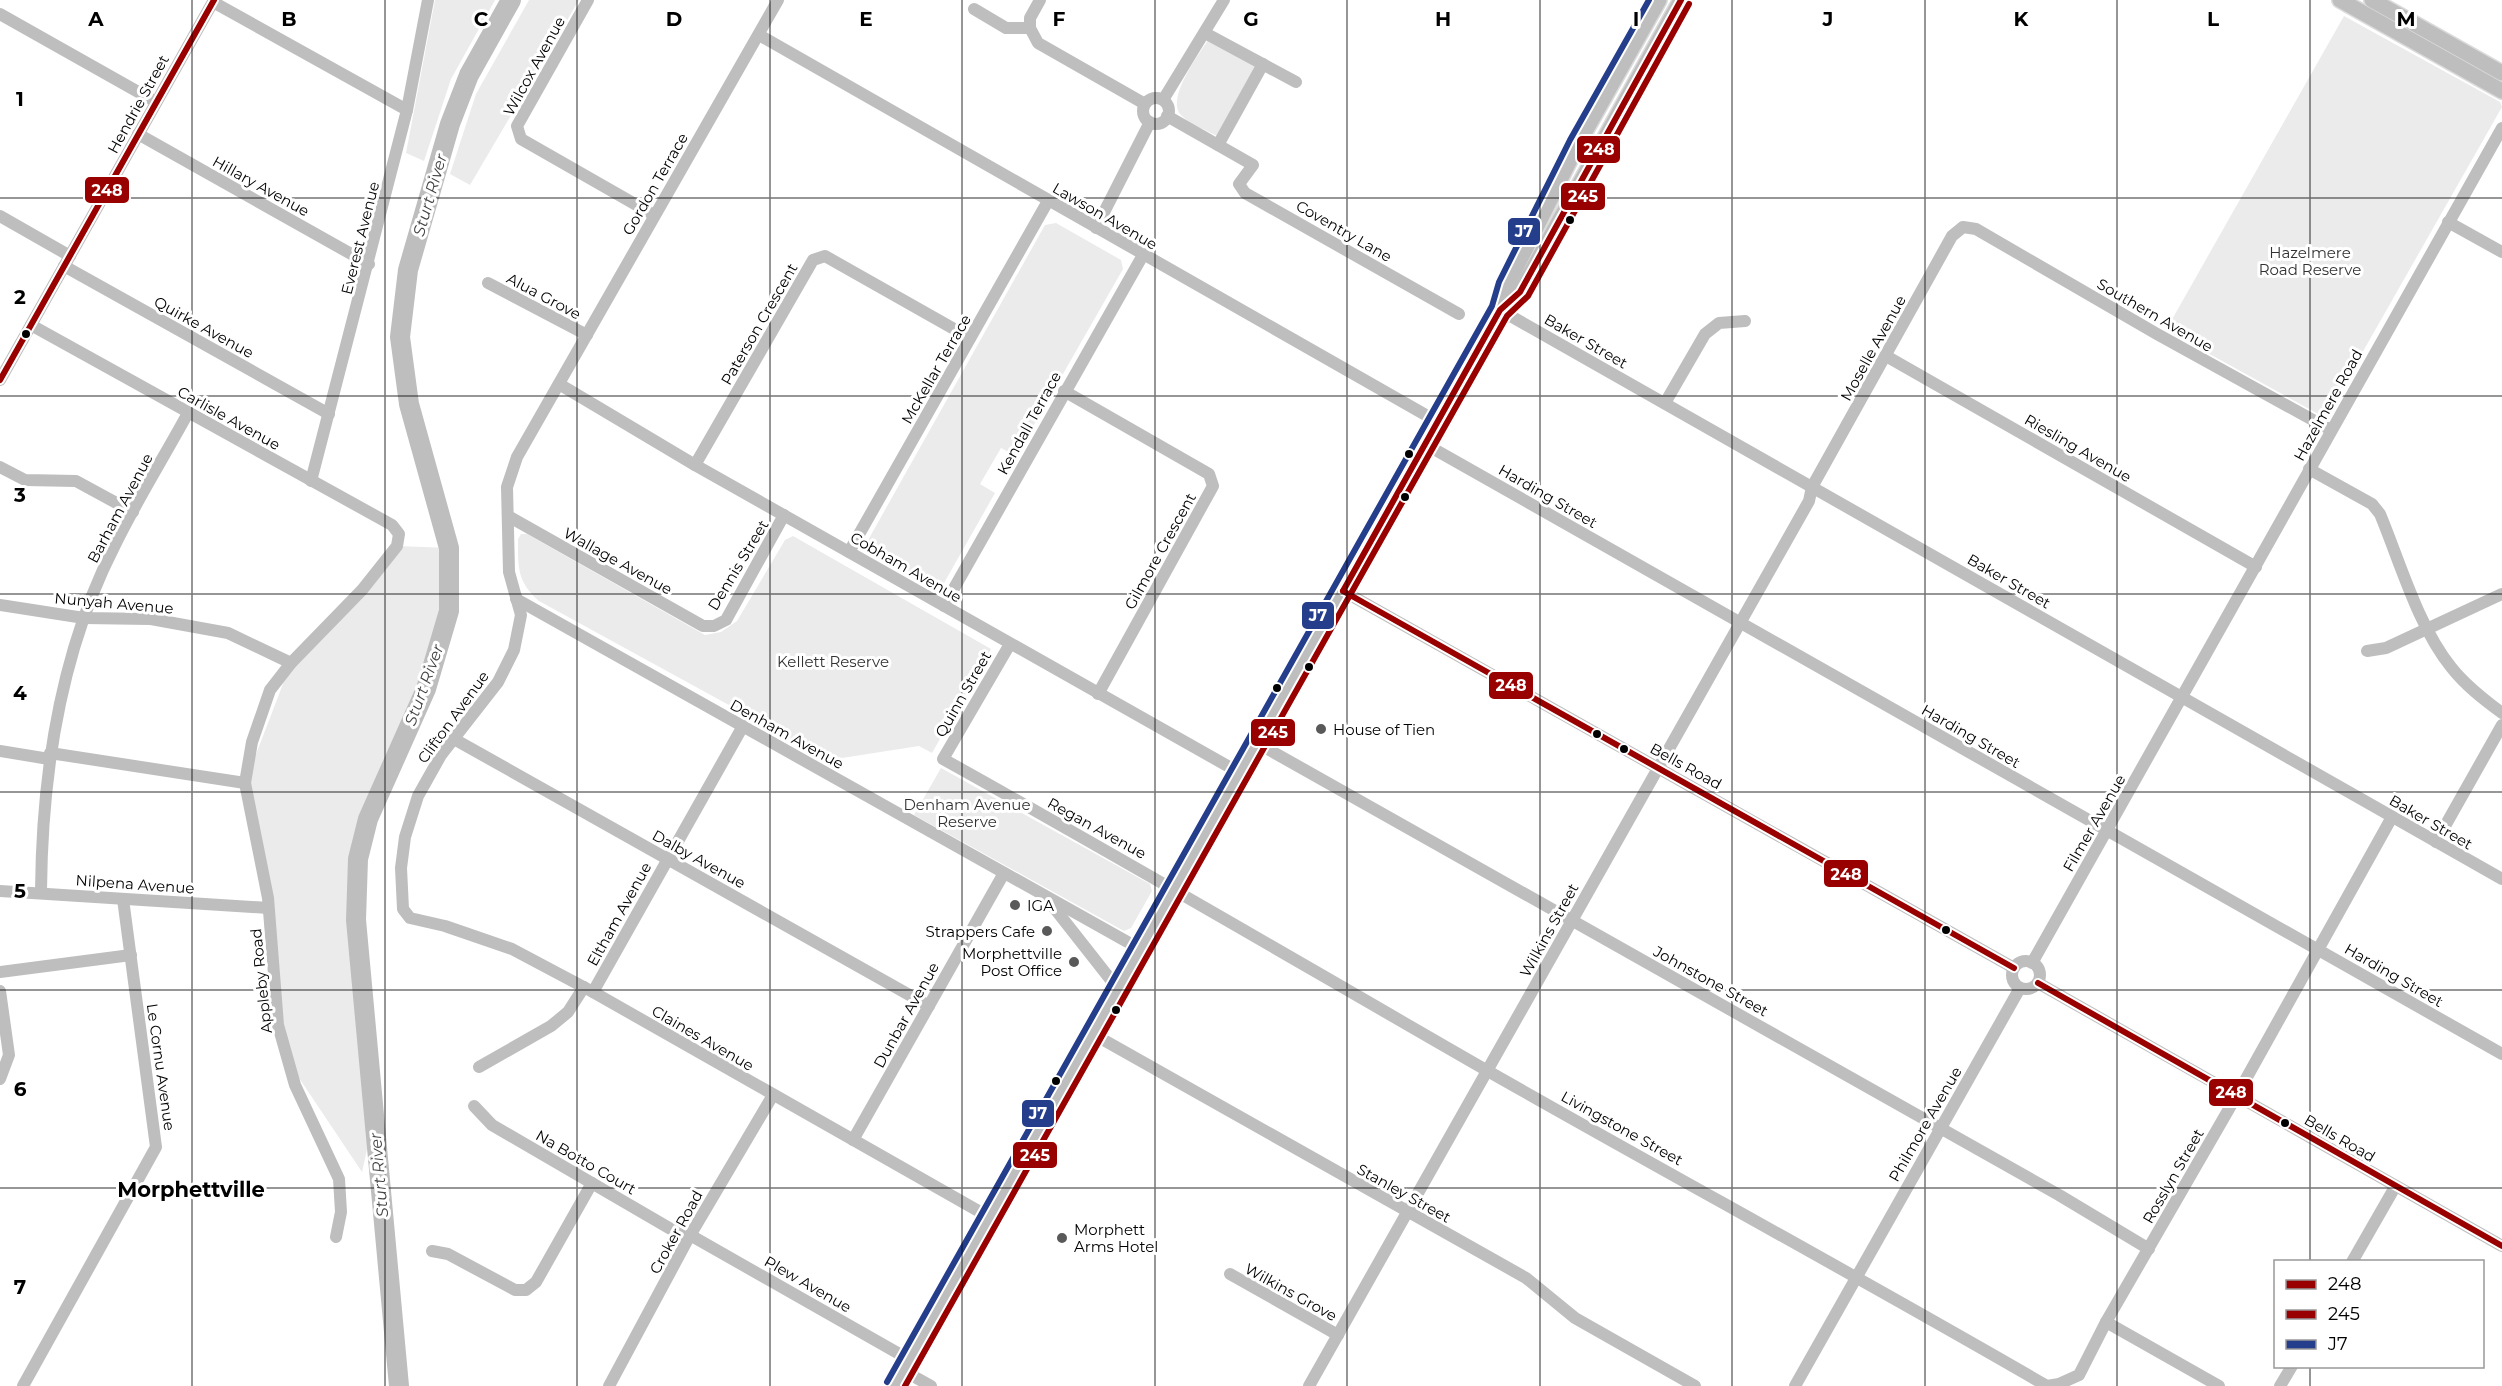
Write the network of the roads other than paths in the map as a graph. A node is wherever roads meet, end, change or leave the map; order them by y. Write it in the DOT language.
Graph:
graph roads {
  1 [pos="428,0"];
  2 [pos="588,0"];
  3 [pos="778,0"];
  4 [pos="1040,0"];
  5 [pos="1224,0"];
  6 [pos="1659,0"];
  7 [pos="1681,0"];
  8 [pos="2340,0"];
  9 [pos="2373,0"];
  10 [pos="213,1"];
  11 [pos="974,9"];
  12 [pos="0,14"];
  13 [pos="1030,28"];
  14 [pos="1205,33"];
  15 [pos="759,35"];
  16 [pos="1263,64"];
  17 [pos="2502,73"];
  18 [pos="1296,82"];
  19 [pos="2502,91"];
  20 [pos="1163,100"];
  21 [pos="156,102"];
  22 [pos="1145,104"];
  23 [pos="407,110"];
  24 [pos="1167,116"];
  25 [pos="1150,122"];
  26 [pos="2502,128"];
  27 [pos="138,134"];
  28 [pos="1218,146"];
  29 [pos="1048,201"];
  30 [pos="654,215"];
  31 [pos="0,216"];
  32 [pos="2448,222"];
  33 [pos="1963,227"];
  34 [pos="1095,228"];
  35 [pos="2502,252"];
  36 [pos="1143,255"];
  37 [pos="67,261"];
  38 [pos="369,264"];
  39 [pos="488,283"];
  40 [pos="1500,310"];
  41 [pos="1460,314"];
  42 [pos="1745,321"];
  43 [pos="31,325"];
  44 [pos="586,335"];
  45 [pos="970,338"];
  46 [pos="1886,356"];
  47 [pos="0,380"];
  48 [pos="559,384"];
  49 [pos="1064,391"];
  50 [pos="1665,403"];
  51 [pos="188,413"];
  52 [pos="329,414"];
  53 [pos="1438,422"];
  54 [pos="2331,430"];
  55 [pos="1425,444"];
  56 [pos="695,465"];
  57 [pos="0,467"];
  58 [pos="2309,469"];
  59 [pos="310,481"];
  60 [pos="1812,487"];
  61 [pos="133,512"];
  62 [pos="784,515"];
  63 [pos="508,516"];
  64 [pos="397,546"];
  65 [pos="849,552"];
  66 [pos="2256,567"];
  67 [pos="1343,591"];
  68 [pos="2502,594"];
  69 [pos="516,599"];
  70 [pos="0,605"];
  71 [pos="944,606"];
  72 [pos="84,618"];
  73 [pos="1741,623"];
  74 [pos="714,626"];
  75 [pos="2427,629"];
  76 [pos="1010,644"];
  77 [pos="2367,651"];
  78 [pos="291,663"];
  79 [pos="1098,694"];
  80 [pos="2182,698"];
  81 [pos="2502,713"];
  82 [pos="2502,725"];
  83 [pos="743,726"];
  84 [pos="454,739"];
  85 [pos="1257,743"];
  86 [pos="0,751"];
  87 [pos="49,756"];
  88 [pos="944,759"];
  89 [pos="1658,767"];
  90 [pos="1240,773"];
  91 [pos="245,783"];
  92 [pos="2392,816"];
  93 [pos="2107,830"];
  94 [pos="2436,842"];
  95 [pos="668,859"];
  96 [pos="1004,873"];
  97 [pos="2502,879"];
  98 [pos="1174,888"];
  99 [pos="0,891"];
  100 [pos="41,891"];
  101 [pos="1043,895"];
  102 [pos="123,899"];
  103 [pos="401,900"];
  104 [pos="268,908"];
  105 [pos="1572,920"];
  106 [pos="1140,949"];
  107 [pos="2317,949"];
  108 [pos="131,955"];
  109 [pos="2032,963"];
  110 [pos="2014,968"];
  111 [pos="0,972"];
  112 [pos="2038,983"];
  113 [pos="2020,988"];
  114 [pos="1118,989"];
  115 [pos="589,990"];
  116 [pos="0,995"];
  117 [pos="929,1006"];
  118 [pos="1093,1034"];
  119 [pos="2502,1054"];
  120 [pos="479,1067"];
  121 [pos="1488,1071"];
  122 [pos="0,1079"];
  123 [pos="772,1095"];
  124 [pos="2237,1095"];
  125 [pos="474,1106"];
  126 [pos="1940,1128"];
  127 [pos="853,1140"];
  128 [pos="592,1183"];
  129 [pos="2395,1187"];
  130 [pos="1408,1212"];
  131 [pos="989,1217"];
  132 [pos="336,1237"];
  133 [pos="689,1237"];
  134 [pos="2502,1246"];
  135 [pos="2149,1249"];
  136 [pos="432,1251"];
  137 [pos="2353,1260"];
  138 [pos="1230,1274"];
  139 [pos="1858,1276"];
  140 [pos="2106,1322"];
  141 [pos="1338,1335"];
  142 [pos="907,1365"];
  143 [pos="2291,1368"];
  144 [pos="2059,1384"];
  145 [pos="23,1386"];
  146 [pos="609,1386"];
  147 [pos="895,1386"];
  148 [pos="932,1386"];
  149 [pos="1309,1386"];
  150 [pos="1695,1386"];
  151 [pos="1796,1386"];
  152 [pos="2219,1386"];
  153 [pos="2280,1386"];
  1 -- 23 [label="street, Everest Avenue"];
  2 -- 30 [label="street, Wilcox Avenue"];
  3 -- 15 [label="street, Gordon Terrace"];
  4 -- 13 [label="street"];
  5 -- 14 [label="street"];
  6 -- 40 [label="main road"];
  7 -- 40 [label="main road"];
  8 -- 19 [label="main road"];
  9 -- 17 [label="main road"];
  10 -- 21 [label="street, Hendrie Street"];
  10 -- 23 [label="street"];
  11 -- 13 [label="street"];
  12 -- 21 [label="street"];
  13 -- 22 [label="street"];
  14 -- 16 [label="street"];
  14 -- 20 [label="street"];
  15 -- 29 [label="street, Lawson Avenue"];
  15 -- 30 [label="street, Gordon Terrace"];
  16 -- 18 [label="street"];
  16 -- 28 [label="street"];
  20 -- 22 [label="street"];
  20 -- 24 [label="street"];
  21 -- 27 [label="street, Hendrie Street"];
  22 -- 25 [label="street"];
  23 -- 38 [label="street, Everest Avenue"];
  24 -- 25 [label="street"];
  24 -- 28 [label="street"];
  25 -- 34 [label="street"];
  26 -- 32 [label="street, Hazelmere Road"];
  27 -- 37 [label="street, Hendrie Street"];
  27 -- 38 [label="street, Hillary Avenue"];
  28 -- 41 [label="street, Coventry Lane"];
  29 -- 34 [label="street, Lawson Avenue"];
  29 -- 45 [label="street, McKellar Terrace"];
  30 -- 44 [label="street, Gordon Terrace"];
  31 -- 37 [label="street, Quirke Avenue"];
  32 -- 35 [label="street"];
  32 -- 54 [label="street, Hazelmere Road"];
  33 -- 46 [label="street, Moselle Avenue"];
  33 -- 54 [label="street, Southern Avenue"];
  34 -- 36 [label="street, Lawson Avenue"];
  36 -- 49 [label="street, Kendall Terrace"];
  36 -- 53 [label="street, Lawson Avenue"];
  37 -- 43 [label="street, Hendrie Street"];
  37 -- 52 [label="street, Quirke Avenue"];
  38 -- 52 [label="street, Everest Avenue"];
  39 -- 44 [label="street, Alua Grove"];
  40 -- 50 [label="street, Baker Street"];
  40 -- 53 [label="main road"];
  42 -- 50 [label="street"];
  43 -- 47 [label="street, Hendrie Street"];
  43 -- 51 [label="street, Carlisle Avenue"];
  44 -- 48 [label="street, Gordon Terrace"];
  45 -- 56 [label="street, Paterson Crescent"];
  45 -- 65 [label="street, McKellar Terrace"];
  46 -- 60 [label="street, Moselle Avenue"];
  46 -- 66 [label="street, Riesling Avenue"];
  48 -- 56 [label="street, Cobham Avenue"];
  48 -- 63 [label="street, Clifton Avenue"];
  49 -- 71 [label="street, Kendall Terrace"];
  49 -- 79 [label="street, Gilmore Crescent"];
  50 -- 60 [label="street, Baker Street"];
  51 -- 59 [label="street, Carlisle Avenue"];
  51 -- 61 [label="street, Barham Avenue"];
  52 -- 59 [label="street, Everest Avenue"];
  53 -- 55 [label="main road"];
  54 -- 58 [label="street, Hazelmere Road"];
  55 -- 67 [label="main road"];
  55 -- 73 [label="street, Harding Street"];
  56 -- 62 [label="street, Cobham Avenue"];
  57 -- 61 [label="street"];
  58 -- 66 [label="street, Hazelmere Road"];
  58 -- 75 [label="street"];
  59 -- 64 [label="street, Carlisle Avenue"];
  60 -- 73 [label="street, Wilkins Street"];
  60 -- 80 [label="street, Baker Street"];
  61 -- 72 [label="street, Barham Avenue"];
  62 -- 65 [label="street, Cobham Avenue"];
  62 -- 74 [label="street, Dennis Street"];
  63 -- 69 [label="street, Clifton Avenue"];
  63 -- 74 [label="street, Wallage Avenue"];
  64 -- 78 [label="street, Appleby Road"];
  65 -- 71 [label="street, Cobham Avenue"];
  66 -- 80 [label="street, Hazelmere Road"];
  67 -- 85 [label="main road"];
  67 -- 89 [label="street, Bells Road"];
  68 -- 75 [label="street"];
  69 -- 83 [label="street, Denham Avenue"];
  69 -- 84 [label="street, Clifton Avenue"];
  70 -- 72 [label="street, Nunyah Avenue"];
  71 -- 76 [label="street, Cobham Avenue"];
  72 -- 78 [label="street, Nunyah Avenue"];
  72 -- 87 [label="street, Barham Avenue"];
  73 -- 89 [label="street, Wilkins Street"];
  73 -- 93 [label="street, Harding Street"];
  75 -- 77 [label="street"];
  75 -- 81 [label="street"];
  76 -- 79 [label="street, Cobham Avenue"];
  76 -- 88 [label="street, Quinn Street"];
  78 -- 91 [label="street, Appleby Road"];
  79 -- 90 [label="street, Cobham Avenue"];
  80 -- 92 [label="street, Baker Street"];
  80 -- 93 [label="street, Filmer Avenue"];
  82 -- 94 [label="street"];
  83 -- 95 [label="street, Eltham Avenue"];
  83 -- 96 [label="street, Denham Avenue"];
  84 -- 95 [label="street, Dalby Avenue"];
  84 -- 103 [label="street, Clifton Avenue"];
  85 -- 90 [label="main road"];
  85 -- 105 [label="street, Johnstone Street"];
  86 -- 87 [label="street"];
  87 -- 91 [label="street"];
  87 -- 100 [label="street, Barham Avenue"];
  88 -- 98 [label="street, Regan Avenue"];
  89 -- 105 [label="street, Wilkins Street"];
  89 -- 110 [label="street, Bells Road"];
  90 -- 98 [label="main road"];
  91 -- 104 [label="street, Appleby Road"];
  92 -- 94 [label="street, Baker Street"];
  92 -- 107 [label="street, Rosslyn Street"];
  93 -- 107 [label="street, Harding Street"];
  93 -- 109 [label="street, Filmer Avenue"];
  94 -- 97 [label="street, Baker Street"];
  95 -- 115 [label="street, Eltham Avenue"];
  95 -- 117 [label="street, Dalby Avenue"];
  96 -- 101 [label="street, Denham Avenue"];
  96 -- 117 [label="street, Dunbar Avenue"];
  98 -- 106 [label="main road"];
  98 -- 121 [label="street, Livingstone Street"];
  99 -- 100 [label="street, Nilpena Avenue"];
  100 -- 102 [label="street, Nilpena Avenue"];
  101 -- 106 [label="street, Denham Avenue"];
  101 -- 114 [label="street, Denham Avenue"];
  102 -- 104 [label="street, Nilpena Avenue"];
  102 -- 108 [label="street, Le Cornu Avenue"];
  103 -- 115 [label="street, Claines Avenue"];
  104 -- 132 [label="street, Appleby Road"];
  105 -- 121 [label="street, Wilkins Street"];
  105 -- 126 [label="street, Johnstone Street"];
  106 -- 114 [label="main road"];
  107 -- 119 [label="street, Harding Street"];
  107 -- 124 [label="street, Rosslyn Street"];
  108 -- 111 [label="street"];
  108 -- 145 [label="street, Le Cornu Avenue"];
  109 -- 110 [label="street"];
  109 -- 112 [label="street"];
  110 -- 113 [label="street"];
  112 -- 113 [label="street"];
  112 -- 124 [label="street, Bells Road"];
  113 -- 126 [label="street, Philmore Avenue"];
  114 -- 118 [label="main road"];
  115 -- 120 [label="street, Eltham Avenue"];
  115 -- 123 [label="street, Claines Avenue"];
  116 -- 122 [label="street"];
  117 -- 127 [label="street, Dunbar Avenue"];
  118 -- 130 [label="street, Stanley Street"];
  118 -- 131 [label="main road"];
  121 -- 130 [label="street, Wilkins Street"];
  121 -- 139 [label="street, Livingstone Street"];
  123 -- 127 [label="street, Claines Avenue"];
  123 -- 133 [label="street, Croker Road"];
  124 -- 129 [label="street, Bells Road"];
  124 -- 135 [label="street, Rosslyn Street"];
  125 -- 128 [label="street, Na Botto Court"];
  126 -- 135 [label="street, Johnstone Street"];
  126 -- 139 [label="street, Philmore Avenue"];
  127 -- 131 [label="street, Claines Avenue"];
  128 -- 133 [label="street, Na Botto Court"];
  128 -- 136 [label="street"];
  129 -- 134 [label="street, Bells Road"];
  129 -- 137 [label="street"];
  130 -- 141 [label="street, Wilkins Street"];
  130 -- 150 [label="street, Stanley Street"];
  131 -- 142 [label="main road"];
  133 -- 142 [label="street, Plew Avenue"];
  133 -- 146 [label="street, Croker Road"];
  135 -- 140 [label="street, Rosslyn Street"];
  138 -- 141 [label="street, Wilkins Grove"];
  139 -- 144 [label="street, Livingstone Street"];
  139 -- 151 [label="street"];
  140 -- 144 [label="street, Rosslyn Street"];
  140 -- 152 [label="street"];
  141 -- 149 [label="street, Wilkins Street"];
  142 -- 147 [label="main road"];
  142 -- 148 [label="street, Plew Avenue"];
  143 -- 153 [label="street"];
}
